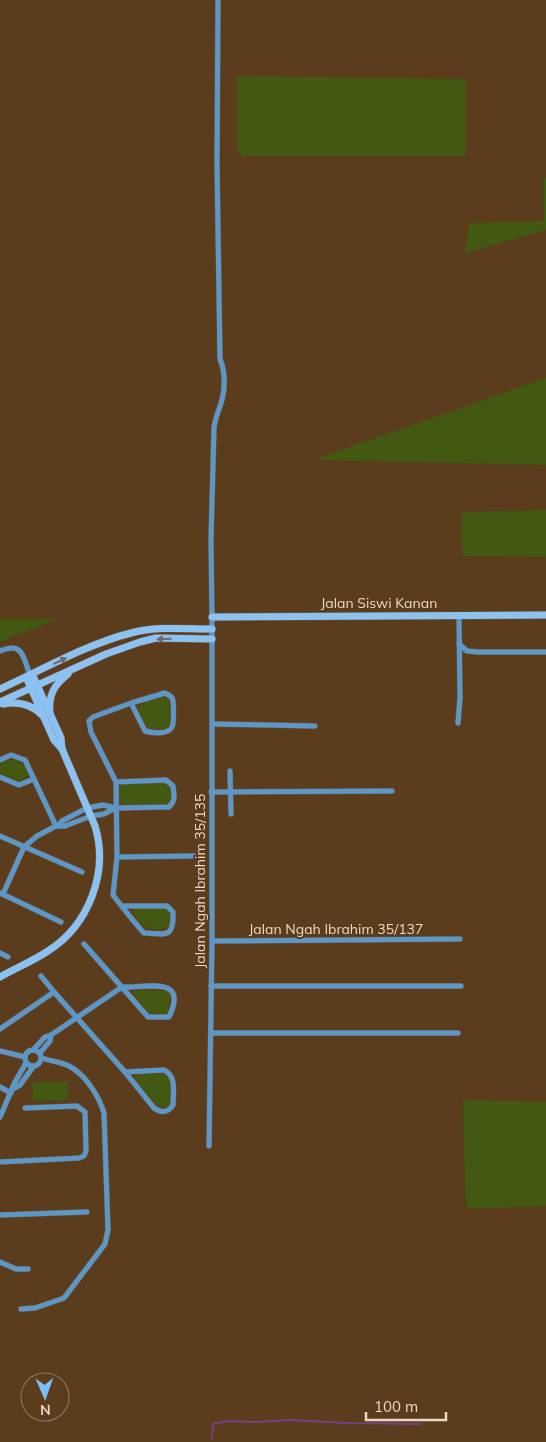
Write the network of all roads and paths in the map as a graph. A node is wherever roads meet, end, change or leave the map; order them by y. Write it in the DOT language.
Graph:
graph roads {
  1 [pos="218,0"];
  2 [pos="546,615"];
  3 [pos="459,616"];
  4 [pos="212,617"];
  5 [pos="212,629"];
  6 [pos="212,638"];
  7 [pos="459,644"];
  8 [pos="0,651"];
  9 [pos="546,652"];
  10 [pos="76,668"];
  11 [pos="29,675"];
  12 [pos="34,687"];
  13 [pos="0,689"];
  14 [pos="0,703"];
  15 [pos="131,703"];
  16 [pos="47,716"];
  17 [pos="458,723"];
  18 [pos="212,724"];
  19 [pos="315,726"];
  20 [pos="0,760"];
  21 [pos="230,771"];
  22 [pos="0,777"];
  23 [pos="34,779"];
  24 [pos="116,782"];
  25 [pos="392,791"];
  26 [pos="211,792"];
  27 [pos="230,792"];
  28 [pos="87,808"];
  29 [pos="116,808"];
  30 [pos="231,814"];
  31 [pos="91,816"];
  32 [pos="57,826"];
  33 [pos="0,836"];
  34 [pos="24,847"];
  35 [pos="194,856"];
  36 [pos="117,857"];
  37 [pos="82,872"];
  38 [pos="1,894"];
  39 [pos="122,906"];
  40 [pos="61,922"];
  41 [pos="460,939"];
  42 [pos="212,940"];
  43 [pos="84,944"];
  44 [pos="0,953"];
  45 [pos="8,956"];
  46 [pos="0,976"];
  47 [pos="41,976"];
  48 [pos="212,986"];
  49 [pos="461,986"];
  50 [pos="122,987"];
  51 [pos="54,992"];
  52 [pos="77,1018"];
  53 [pos="0,1029"];
  54 [pos="211,1033"];
  55 [pos="458,1033"];
  56 [pos="51,1035"];
  57 [pos="33,1050"];
  58 [pos="0,1051"];
  59 [pos="41,1055"];
  60 [pos="25,1057"];
  61 [pos="26,1063"];
  62 [pos="33,1066"];
  63 [pos="125,1072"];
  64 [pos="0,1087"];
  65 [pos="12,1091"];
  66 [pos="25,1108"];
  67 [pos="0,1117"];
  68 [pos="209,1146"];
  69 [pos="0,1162"];
  70 [pos="87,1212"];
  71 [pos="0,1215"];
  72 [pos="0,1262"];
  73 [pos="28,1269"];
  74 [pos="21,1309"];
  1 -- 4 [label="street, Jalan Ngah Ibrahim 35/135"];
  2 -- 3 [label="street, Jalan Siswi Kanan"];
  3 -- 4 [label="street, Jalan Siswi Kanan"];
  3 -- 7 [label="street"];
  4 -- 5 [label="street, Jalan Ngah Ibrahim 35/135"];
  5 -- 6 [label="street, Jalan Ngah Ibrahim 35/135"];
  11 -- 5 [label="street, one-way"];
  6 -- 10 [label="street, one-way"];
  6 -- 18 [label="street, Jalan Ngah Ibrahim 35/135"];
  7 -- 9 [label="street"];
  7 -- 17 [label="street"];
  8 -- 11 [label="street"];
  10 -- 12 [label="street"];
  10 -- 16 [label="street"];
  11 -- 12 [label="street"];
  11 -- 13 [label="street"];
  12 -- 14 [label="street"];
  12 -- 16 [label="street"];
  14 -- 16 [label="street"];
  15 -- 15 [label="street"];
  15 -- 24 [label="street"];
  16 -- 28 [label="street"];
  18 -- 19 [label="street"];
  18 -- 26 [label="street, Jalan Ngah Ibrahim 35/135"];
  20 -- 23 [label="street"];
  21 -- 27 [label="street"];
  22 -- 23 [label="street"];
  23 -- 32 [label="street"];
  24 -- 29 [label="street"];
  24 -- 29 [label="street"];
  25 -- 27 [label="street"];
  26 -- 27 [label="street"];
  26 -- 42 [label="street, Jalan Ngah Ibrahim 35/135"];
  27 -- 30 [label="street"];
  28 -- 29 [label="street"];
  28 -- 31 [label="street"];
  28 -- 32 [label="street"];
  29 -- 31 [label="street"];
  29 -- 36 [label="street"];
  31 -- 32 [label="street"];
  31 -- 46 [label="street"];
  32 -- 34 [label="street"];
  33 -- 34 [label="street"];
  34 -- 37 [label="street"];
  34 -- 38 [label="street"];
  35 -- 36 [label="street"];
  36 -- 39 [label="street"];
  38 -- 40 [label="street"];
  39 -- 39 [label="street"];
  41 -- 42 [label="street, Jalan Ngah Ibrahim 35/137"];
  42 -- 48 [label="street, Jalan Ngah Ibrahim 35/135"];
  43 -- 50 [label="street"];
  44 -- 45 [label="street"];
  47 -- 51 [label="street"];
  48 -- 49 [label="street"];
  48 -- 54 [label="street, Jalan Ngah Ibrahim 35/135"];
  50 -- 50 [label="street"];
  50 -- 52 [label="street"];
  51 -- 52 [label="street"];
  51 -- 53 [label="street"];
  52 -- 56 [label="street"];
  52 -- 63 [label="street"];
  54 -- 55 [label="street"];
  54 -- 68 [label="street, Jalan Ngah Ibrahim 35/135"];
  56 -- 57 [label="street"];
  56 -- 59 [label="street"];
  57 -- 59 [label="street"];
  57 -- 60 [label="street"];
  58 -- 60 [label="street"];
  59 -- 62 [label="street"];
  59 -- 74 [label="street"];
  60 -- 61 [label="street"];
  61 -- 62 [label="street"];
  61 -- 65 [label="street"];
  62 -- 65 [label="street"];
  63 -- 63 [label="street"];
  64 -- 65 [label="street"];
  65 -- 67 [label="street"];
  66 -- 69 [label="street"];
  70 -- 71 [label="street"];
  72 -- 73 [label="street"];
}
